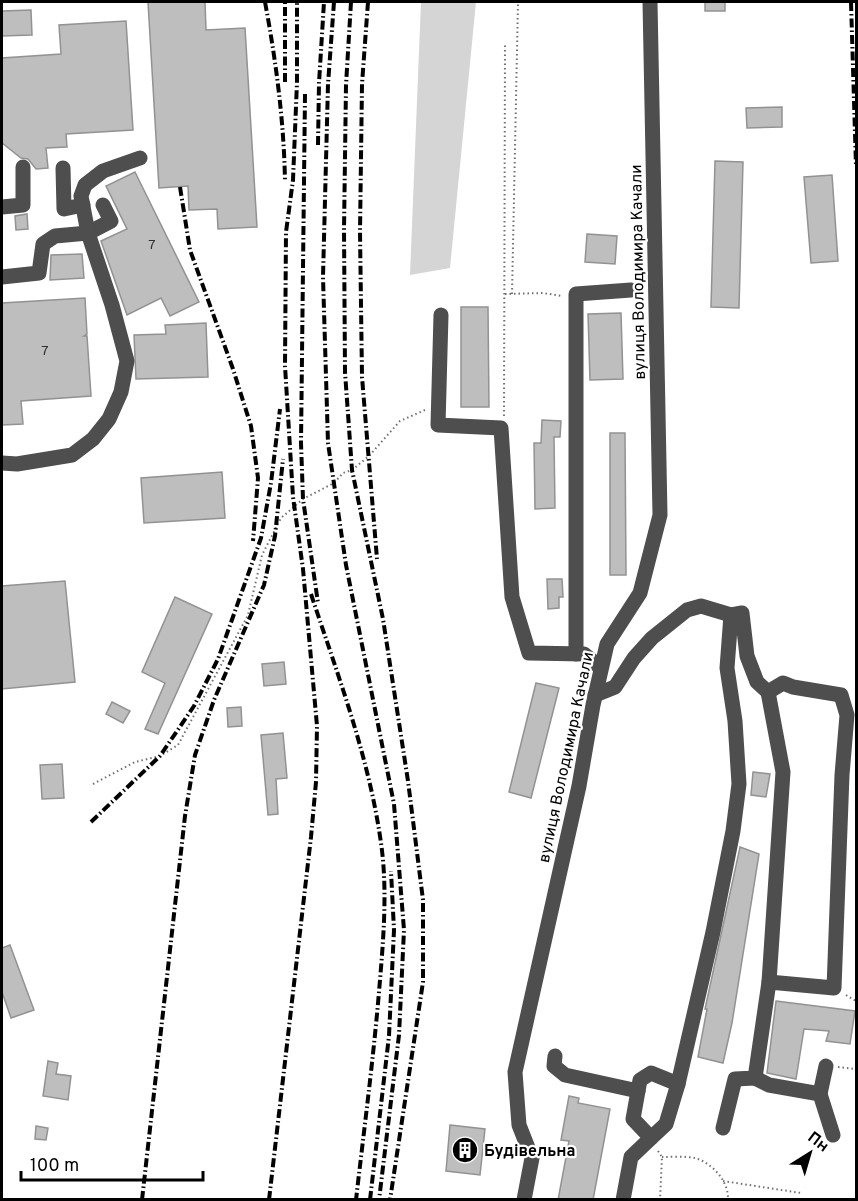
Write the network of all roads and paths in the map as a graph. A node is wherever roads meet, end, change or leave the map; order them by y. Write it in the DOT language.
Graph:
graph roads {
  1 [pos="518,2"];
  2 [pos="650,2"];
  3 [pos="505,44"];
  4 [pos="140,158"];
  5 [pos="22,167"];
  6 [pos="63,168"];
  7 [pos="83,205"];
  8 [pos="103,205"];
  9 [pos="2,207"];
  10 [pos="88,233"];
  11 [pos="2,277"];
  12 [pos="631,290"];
  13 [pos="504,294"];
  14 [pos="512,294"];
  15 [pos="576,294"];
  16 [pos="441,315"];
  17 [pos="438,405"];
  18 [pos="501,428"];
  19 [pos="2,463"];
  20 [pos="731,615"];
  21 [pos="576,654"];
  22 [pos="601,668"];
  23 [pos="768,692"];
  24 [pos="595,695"];
  25 [pos="93,784"];
  26 [pos="769,982"];
  27 [pos="555,1056"];
  28 [pos="826,1066"];
  29 [pos="856,1069"];
  30 [pos="755,1078"];
  31 [pos="678,1084"];
  32 [pos="638,1091"];
  33 [pos="820,1094"];
  34 [pos="723,1128"];
  35 [pos="833,1135"];
  36 [pos="651,1138"];
  37 [pos="662,1157"];
  38 [pos="723,1180"];
  39 [pos="801,1193"];
  40 [pos="524,1200"];
  41 [pos="623,1200"];
  42 [pos="660,1200"];
  43 [pos="728,1200"];
  1 -- 14 [label="path"];
  2 -- 22 [label="street, вулиця Володимира Качали"];
  3 -- 13 [label="path"];
  4 -- 7 [label="street"];
  5 -- 9 [label="street"];
  6 -- 7 [label="street"];
  7 -- 10 [label="street"];
  8 -- 10 [label="street"];
  10 -- 11 [label="street"];
  10 -- 19 [label="street"];
  12 -- 15 [label="street"];
  13 -- 14 [label="path"];
  13 -- 18 [label="path"];
  14 -- 15 [label="path"];
  15 -- 21 [label="street"];
  16 -- 17 [label="street"];
  17 -- 18 [label="street"];
  17 -- 25 [label="path"];
  18 -- 21 [label="street"];
  20 -- 23 [label="street"];
  20 -- 24 [label="street"];
  20 -- 31 [label="street"];
  21 -- 22 [label="street"];
  22 -- 24 [label="street, вулиця Володимира Качали"];
  23 -- 26 [label="street"];
  23 -- 26 [label="street"];
  24 -- 40 [label="street, вулиця Володимира Качали"];
  26 -- 30 [label="street"];
  27 -- 32 [label="street"];
  28 -- 29 [label="path"];
  28 -- 33 [label="street"];
  30 -- 33 [label="street"];
  30 -- 34 [label="street"];
  31 -- 32 [label="street"];
  31 -- 36 [label="street"];
  32 -- 36 [label="street"];
  33 -- 35 [label="street"];
  36 -- 37 [label="path"];
  36 -- 41 [label="street"];
  37 -- 38 [label="path"];
  37 -- 42 [label="path"];
  38 -- 39 [label="path"];
  38 -- 43 [label="path"];
}
